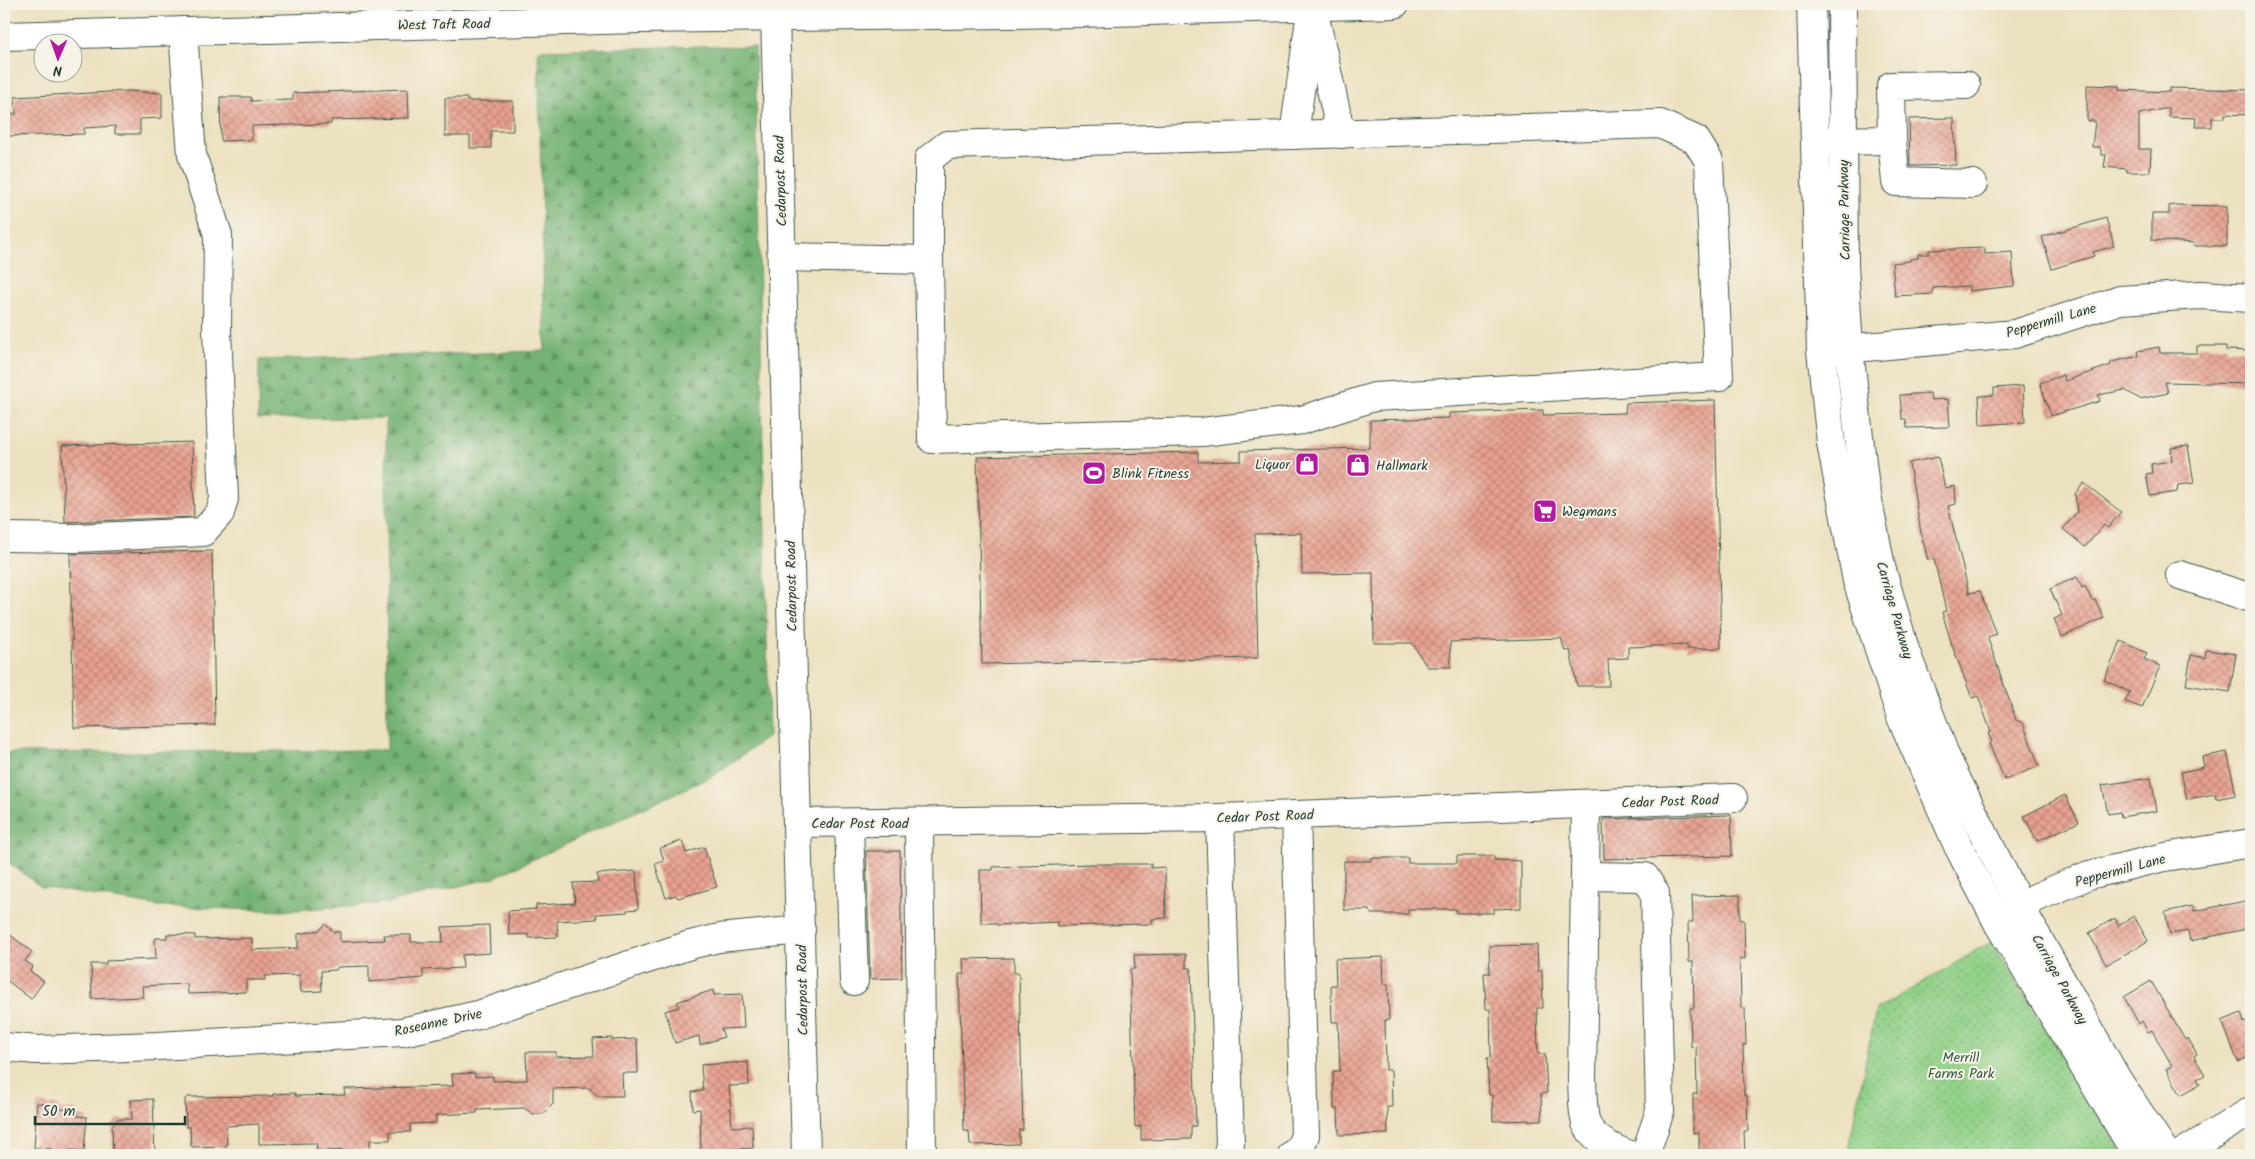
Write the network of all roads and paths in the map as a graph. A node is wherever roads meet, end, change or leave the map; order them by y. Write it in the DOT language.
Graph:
graph roads {
  1 [pos="1395,4"];
  2 [pos="1811,4"];
  3 [pos="1842,4"];
  4 [pos="1312,5"];
  5 [pos="774,16"];
  6 [pos="183,31"];
  7 [pos="4,36"];
  8 [pos="1966,85"];
  9 [pos="1342,134"];
  10 [pos="1294,135"];
  11 [pos="1892,140"];
  12 [pos="1843,141"];
  13 [pos="1814,142"];
  14 [pos="1973,184"];
  15 [pos="782,257"];
  16 [pos="929,260"];
  17 [pos="2251,298"];
  18 [pos="1849,349"];
  19 [pos="1821,351"];
  20 [pos="4,537"];
  21 [pos="2180,574"];
  22 [pos="2251,598"];
  23 [pos="1733,798"];
  24 [pos="1586,805"];
  25 [pos="1296,815"];
  26 [pos="1220,818"];
  27 [pos="797,823"];
  28 [pos="849,823"];
  29 [pos="919,823"];
  30 [pos="2251,843"];
  31 [pos="1585,876"];
  32 [pos="2021,908"];
  33 [pos="1999,925"];
  34 [pos="801,930"];
  35 [pos="854,981"];
  36 [pos="4,1047"];
  37 [pos="2251,1111"];
  38 [pos="806,1155"];
  39 [pos="922,1155"];
  40 [pos="1227,1155"];
  41 [pos="1292,1155"];
  42 [pos="1630,1155"];
  43 [pos="1645,1155"];
  44 [pos="2136,1155"];
  45 [pos="2167,1155"];
  46 [pos="2179,1155"];
  1 -- 4 [label="street, West Taft Road"];
  2 -- 13 [label="street, Carriage Parkway"];
  3 -- 12 [label="street, Carriage Parkway"];
  4 -- 5 [label="street, West Taft Road"];
  4 -- 9 [label="street"];
  4 -- 10 [label="street"];
  5 -- 6 [label="street, West Taft Road"];
  5 -- 15 [label="street, Cedarpost Road"];
  6 -- 7 [label="street, West Taft Road"];
  6 -- 20 [label="street"];
  8 -- 11 [label="street"];
  9 -- 10 [label="street"];
  9 -- 16 [label="street"];
  10 -- 16 [label="street"];
  11 -- 12 [label="street"];
  11 -- 14 [label="street"];
  12 -- 13 [label="street"];
  12 -- 18 [label="street, Carriage Parkway"];
  13 -- 19 [label="street, Carriage Parkway"];
  15 -- 16 [label="street"];
  15 -- 27 [label="street, Cedarpost Road"];
  17 -- 18 [label="street, Peppermill Lane"];
  18 -- 19 [label="street, Peppermill Lane"];
  18 -- 32 [label="street, Carriage Parkway"];
  19 -- 33 [label="street, Carriage Parkway"];
  21 -- 22 [label="street"];
  23 -- 24 [label="street, Cedar Post Road"];
  24 -- 25 [label="street, Cedar Post Road"];
  24 -- 31 [label="street"];
  25 -- 26 [label="street, Cedar Post Road"];
  25 -- 41 [label="street"];
  26 -- 29 [label="street, Cedar Post Road"];
  26 -- 40 [label="street"];
  27 -- 28 [label="street, Cedar Post Road"];
  27 -- 34 [label="street, Cedarpost Road"];
  28 -- 29 [label="street, Cedar Post Road"];
  28 -- 35 [label="street"];
  29 -- 39 [label="street"];
  30 -- 32 [label="street, Peppermill Lane"];
  31 -- 42 [label="street"];
  31 -- 43 [label="street"];
  32 -- 33 [label="street, Peppermill Lane"];
  32 -- 45 [label="street, Carriage Parkway"];
  33 -- 44 [label="street, Carriage Parkway"];
  34 -- 36 [label="street, Roseanne Drive"];
  34 -- 38 [label="street, Cedarpost Road"];
  37 -- 46 [label="street"];
}
